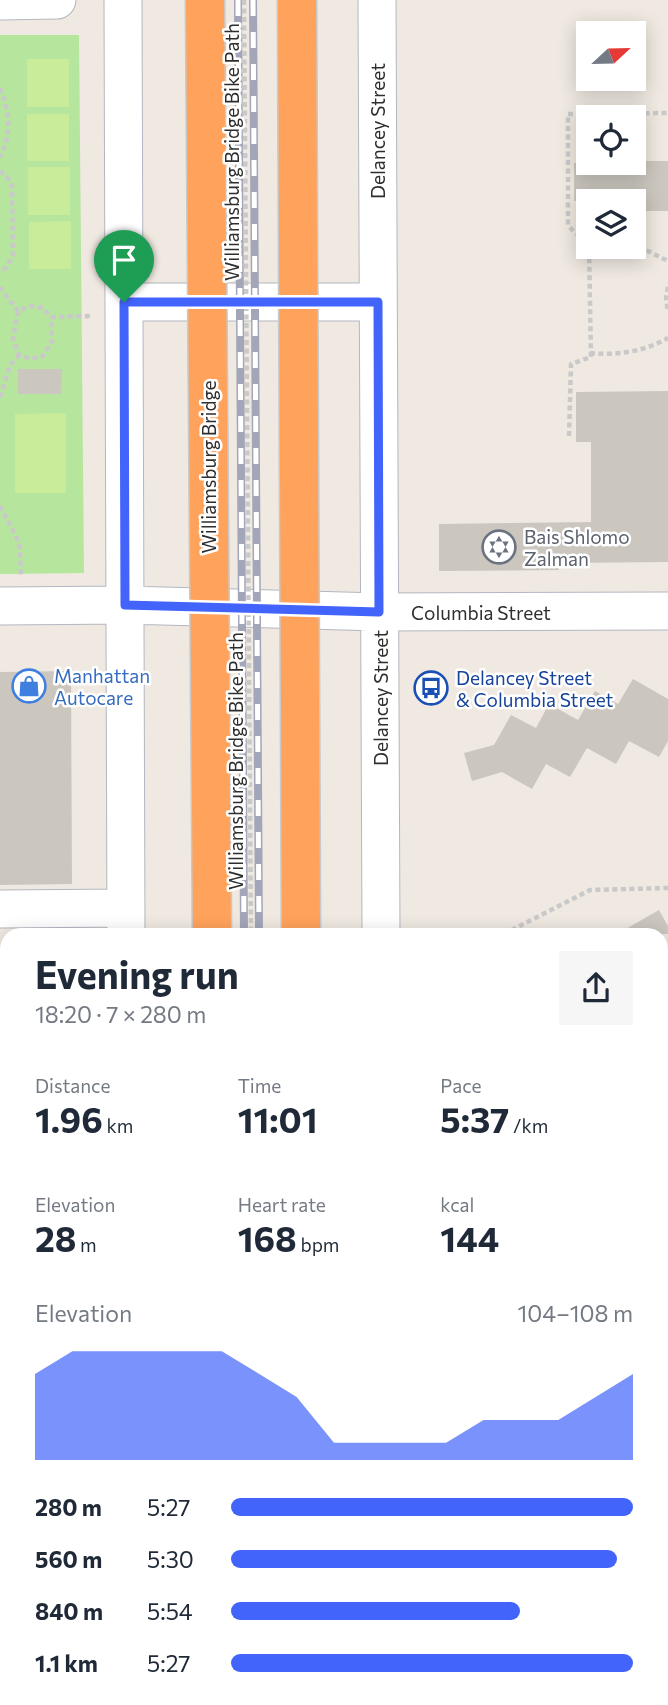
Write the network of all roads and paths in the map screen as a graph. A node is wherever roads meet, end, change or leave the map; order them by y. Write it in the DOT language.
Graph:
graph roads {
  1 [pos="57,0"];
  2 [pos="123,0"];
  3 [pos="205,0"];
  4 [pos="244,0"];
  5 [pos="297,0"];
  6 [pos="377,0"];
  7 [pos="0,1"];
  8 [pos="0,88"];
  9 [pos="668,113"];
  10 [pos="0,157"];
  11 [pos="0,171"];
  12 [pos="576,233"];
  13 [pos="646,251"];
  14 [pos="589,259"];
  15 [pos="668,261"];
  16 [pos="0,272"];
  17 [pos="0,287"];
  18 [pos="668,287"];
  19 [pos="124,302"];
  20 [pos="378,302"];
  21 [pos="18,311"];
  22 [pos="668,312"];
  23 [pos="90,316"];
  24 [pos="51,317"];
  25 [pos="668,338"];
  26 [pos="590,353"];
  27 [pos="19,355"];
  28 [pos="0,397"];
  29 [pos="569,436"];
  30 [pos="0,506"];
  31 [pos="10,592"];
  32 [pos="125,605"];
  33 [pos="668,611"];
  34 [pos="379,612"];
  35 [pos="668,888"];
  36 [pos="0,909"];
  37 [pos="126,921"];
  38 [pos="212,928"];
  39 [pos="251,928"];
  40 [pos="301,928"];
  41 [pos="381,928"];
  42 [pos="516,928"];
  1 -- 7 [label="street"];
  2 -- 19 [label="street"];
  3 -- 38 [label="highway, Williamsburg Bridge, bridge"];
  4 -- 39 [label="path, Williamsburg Bridge Bike Path, bridge"];
  5 -- 40 [label="highway, bridge"];
  6 -- 20 [label="street, Delancey Street"];
  8 -- 10 [label="path"];
  9 -- 12 [label="path"];
  11 -- 16 [label="path"];
  13 -- 15 [label="path"];
  14 -- 26 [label="path"];
  17 -- 21 [label="path"];
  18 -- 22 [label="path"];
  19 -- 20 [label="street"];
  19 -- 32 [label="street"];
  20 -- 34 [label="street, Delancey Street"];
  21 -- 24 [label="path"];
  21 -- 27 [label="path"];
  23 -- 24 [label="path"];
  24 -- 27 [label="path"];
  25 -- 26 [label="path"];
  26 -- 29 [label="path"];
  27 -- 28 [label="path"];
  30 -- 31 [label="path"];
  31 -- 32 [label="street, Columbia Street"];
  32 -- 34 [label="street, Columbia Street"];
  32 -- 37 [label="street"];
  33 -- 34 [label="street, Columbia Street"];
  34 -- 41 [label="street, Delancey Street"];
  35 -- 42 [label="path"];
  36 -- 37 [label="street"];
}
